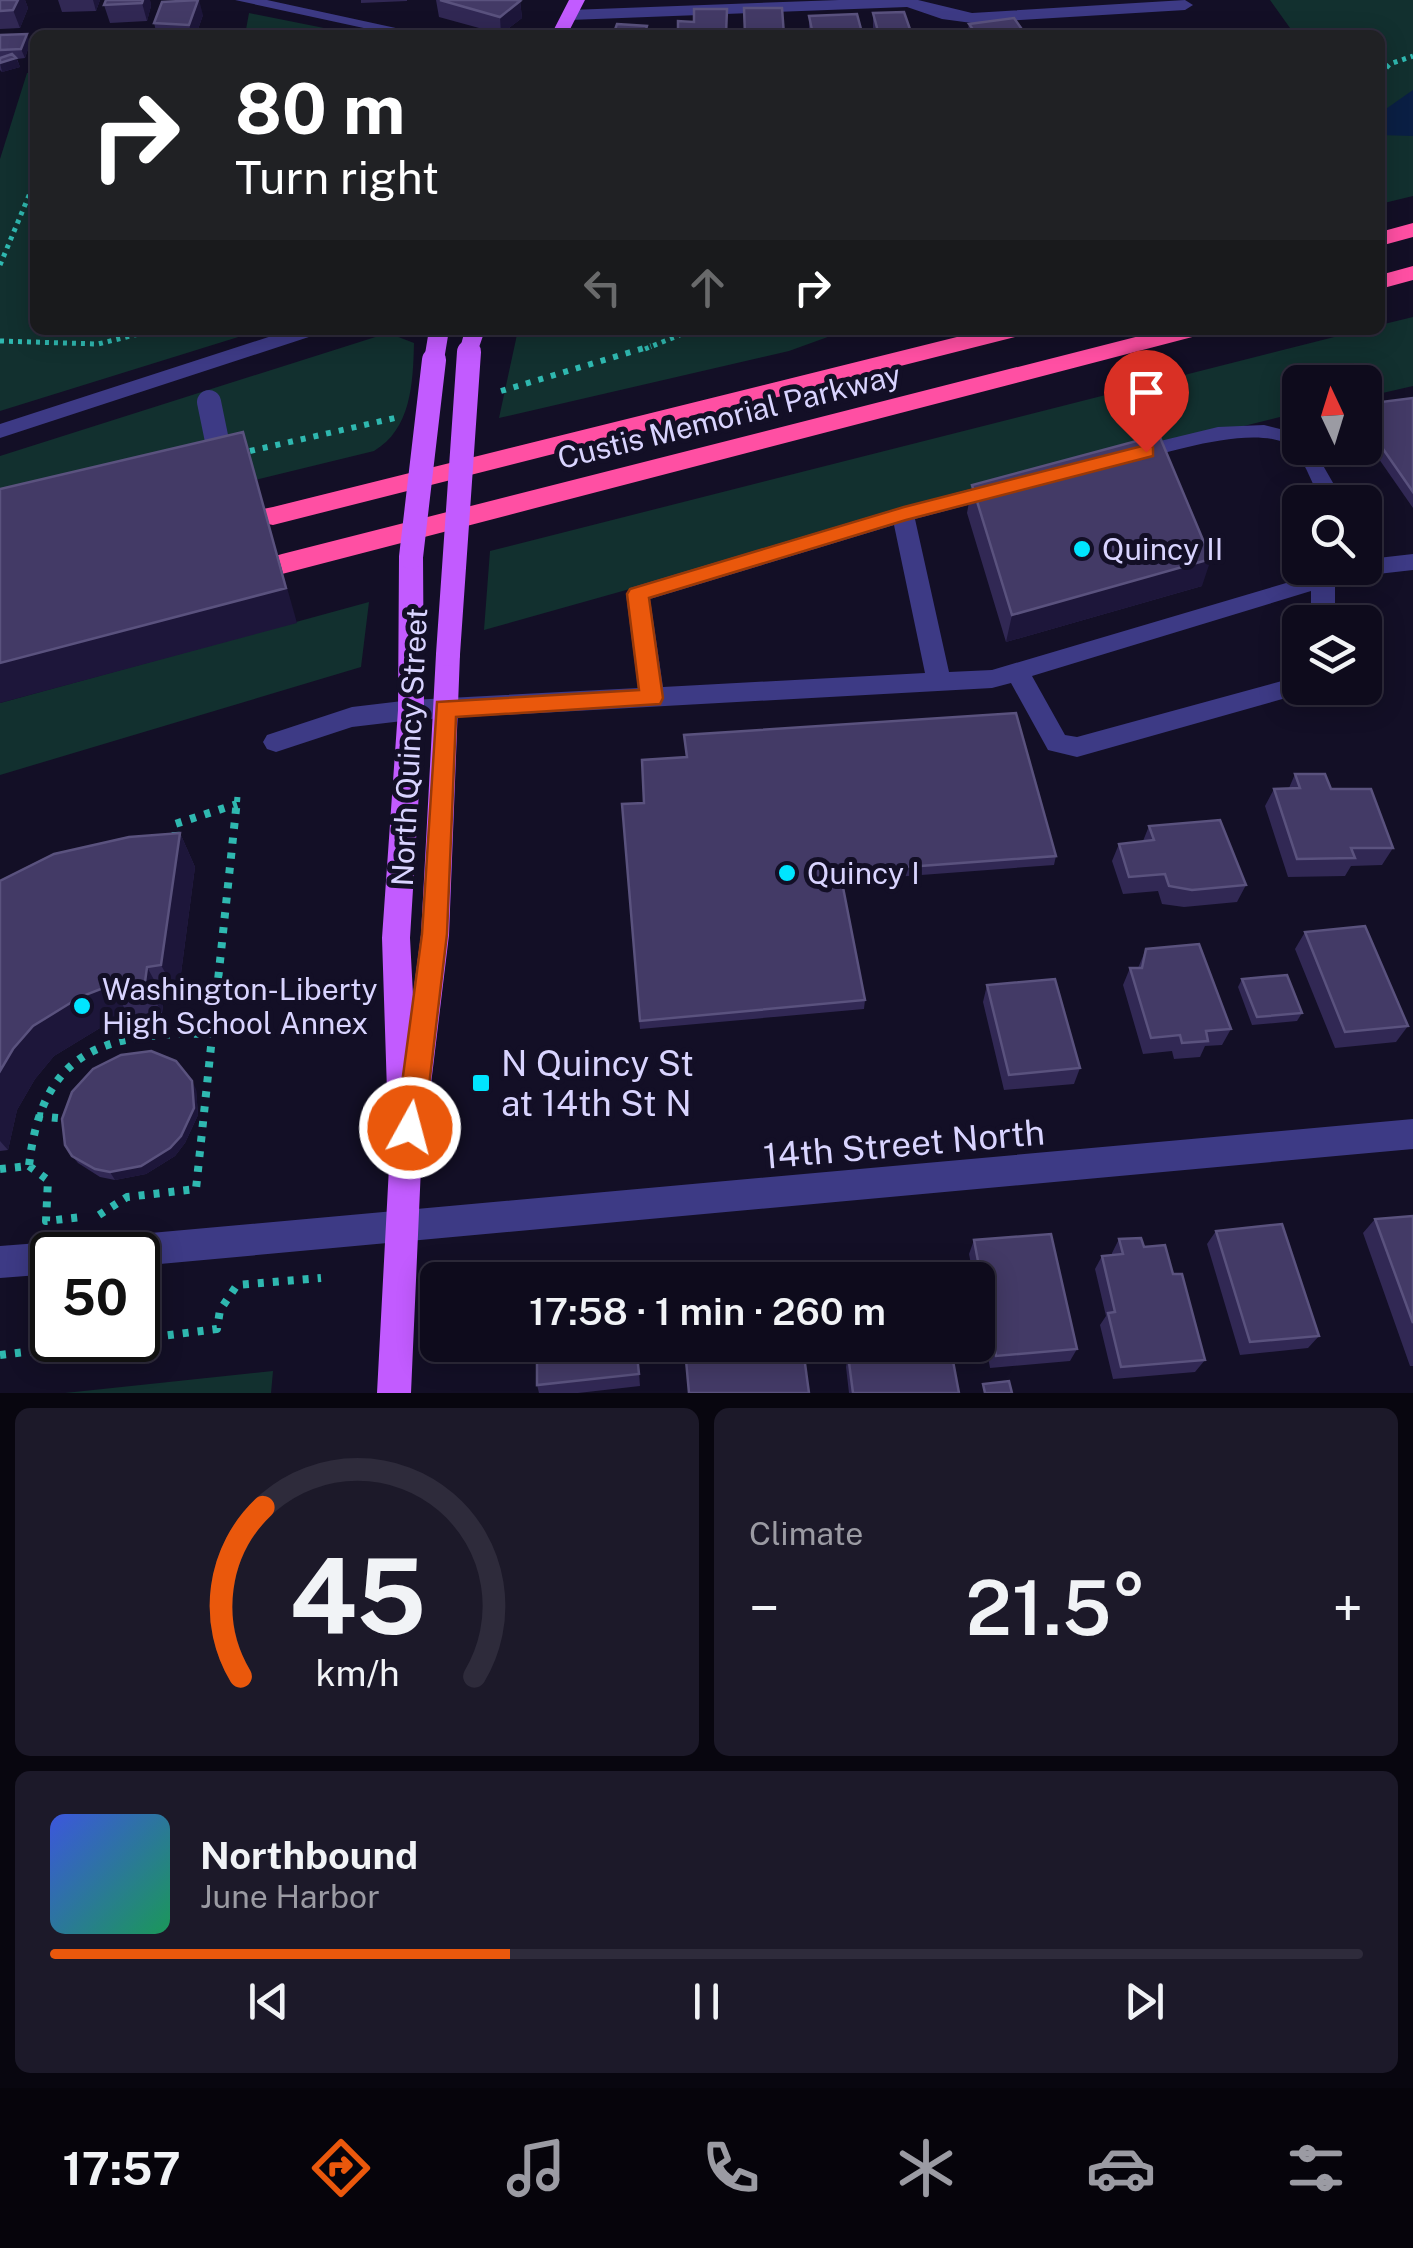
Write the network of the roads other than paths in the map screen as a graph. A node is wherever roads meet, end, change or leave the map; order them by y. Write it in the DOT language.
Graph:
graph roads {
  1 [pos="244,0"];
  2 [pos="909,1"];
  3 [pos="1185,5"];
  4 [pos="574,8"];
  5 [pos="395,30"];
  6 [pos="562,30"];
  7 [pos="1413,230"];
  8 [pos="1385,238"];
  9 [pos="1413,273"];
  10 [pos="1385,281"];
  11 [pos="296,335"];
  12 [pos="438,335"];
  13 [pos="995,335"];
  14 [pos="1173,335"];
  15 [pos="472,341"];
  16 [pos="205,365"];
  17 [pos="0,431"];
  18 [pos="1282,432"];
  19 [pos="1107,462"];
  20 [pos="224,476"];
  21 [pos="1014,486"];
  22 [pos="904,514"];
  23 [pos="274,516"];
  24 [pos="1413,562"];
  25 [pos="1382,563"];
  26 [pos="282,564"];
  27 [pos="1306,585"];
  28 [pos="1017,672"];
  29 [pos="939,682"];
  30 [pos="1282,690"];
  31 [pos="652,698"];
  32 [pos="445,708"];
  33 [pos="411,710"];
  34 [pos="276,742"];
  35 [pos="1413,1134"];
  36 [pos="406,1167"];
  37 [pos="401,1228"];
  38 [pos="160,1249"];
  39 [pos="30,1260"];
  40 [pos="0,1262"];
  41 [pos="394,1393"];
  1 -- 5 [label="street"];
  2 -- 3 [label="street"];
  2 -- 4 [label="street"];
  4 -- 6 [label="main road"];
  7 -- 8 [label="highway"];
  9 -- 10 [label="highway"];
  11 -- 16 [label="street"];
  12 -- 33 [label="main road, North Quincy Street, bridge"];
  13 -- 23 [label="highway, Custis Memorial Parkway"];
  14 -- 26 [label="highway, Custis Memorial Parkway"];
  15 -- 32 [label="main road, North Quincy Street, bridge"];
  16 -- 17 [label="street"];
  16 -- 20 [label="street, bridge"];
  18 -- 19 [label="street"];
  21 -- 22 [label="street"];
  22 -- 29 [label="street"];
  22 -- 31 [label="street"];
  24 -- 25 [label="street"];
  27 -- 28 [label="street"];
  28 -- 29 [label="street"];
  28 -- 30 [label="street"];
  29 -- 31 [label="street"];
  31 -- 32 [label="street"];
  32 -- 33 [label="street"];
  32 -- 36 [label="main road, North Quincy Street"];
  33 -- 34 [label="street"];
  33 -- 36 [label="main road, North Quincy Street"];
  35 -- 37 [label="street, 14th Street North"];
  36 -- 37 [label="main road, North Quincy Street"];
  37 -- 38 [label="street, 14th Street North"];
  37 -- 41 [label="main road, North Quincy Street"];
  39 -- 40 [label="street"];
}
